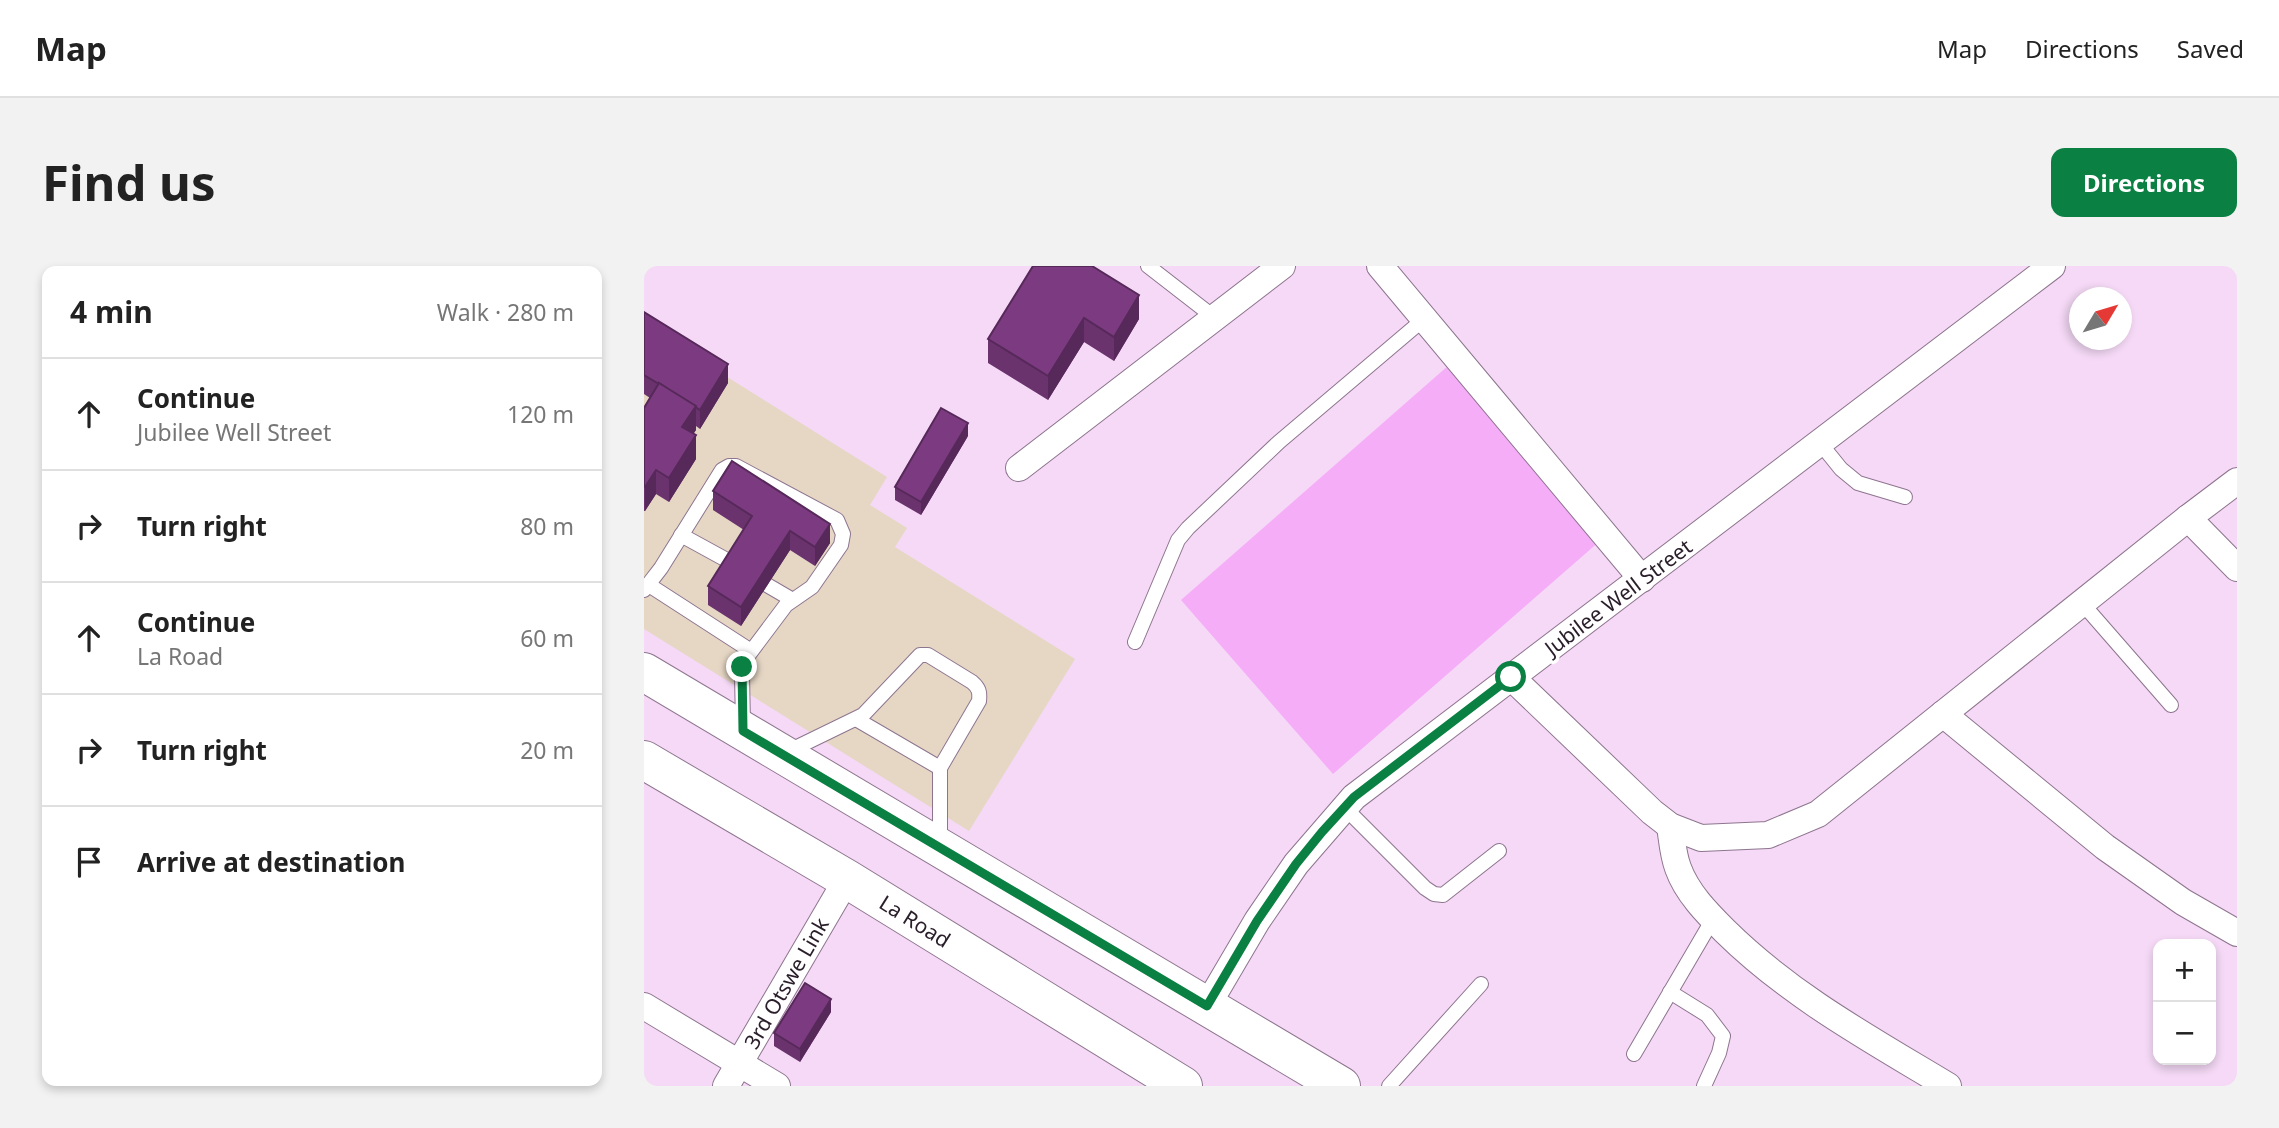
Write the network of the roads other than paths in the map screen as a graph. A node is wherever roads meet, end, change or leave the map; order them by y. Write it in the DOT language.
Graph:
graph roads {
  1 [pos="1148,266"];
  2 [pos="1282,266"];
  3 [pos="1380,266"];
  4 [pos="2052,266"];
  5 [pos="1215,318"];
  6 [pos="1424,318"];
  7 [pos="1820,443"];
  8 [pos="1019,468"];
  9 [pos="2237,481"];
  10 [pos="1905,497"];
  11 [pos="2188,518"];
  12 [pos="681,535"];
  13 [pos="734,565"];
  14 [pos="2237,568"];
  15 [pos="1642,579"];
  16 [pos="767,585"];
  17 [pos="647,588"];
  18 [pos="791,599"];
  19 [pos="2082,603"];
  20 [pos="1135,642"];
  21 [pos="751,651"];
  22 [pos="644,672"];
  23 [pos="1511,677"];
  24 [pos="2171,705"];
  25 [pos="1943,714"];
  26 [pos="856,719"];
  27 [pos="743,731"];
  28 [pos="783,754"];
  29 [pos="644,760"];
  30 [pos="940,768"];
  31 [pos="1345,808"];
  32 [pos="1670,826"];
  33 [pos="940,846"];
  34 [pos="1499,851"];
  35 [pos="847,879"];
  36 [pos="1713,919"];
  37 [pos="2237,933"];
  38 [pos="1480,984"];
  39 [pos="1670,992"];
  40 [pos="644,1006"];
  41 [pos="1207,1006"];
  42 [pos="1634,1054"];
  43 [pos="739,1063"];
  44 [pos="726,1086"];
  45 [pos="777,1086"];
  46 [pos="1183,1086"];
  47 [pos="1341,1086"];
  48 [pos="1389,1086"];
  49 [pos="1704,1086"];
  50 [pos="1948,1086"];
  1 -- 5 [label="lane"];
  2 -- 5 [label="street"];
  3 -- 6 [label="street"];
  4 -- 7 [label="street, Jubilee Well Street"];
  5 -- 8 [label="street"];
  6 -- 15 [label="street"];
  6 -- 20 [label="lane"];
  7 -- 10 [label="lane"];
  7 -- 15 [label="street, Jubilee Well Street"];
  9 -- 11 [label="street"];
  11 -- 14 [label="street"];
  11 -- 19 [label="street"];
  12 -- 13 [label="lane"];
  12 -- 17 [label="lane"];
  12 -- 18 [label="lane"];
  15 -- 23 [label="street, Jubilee Well Street"];
  16 -- 18 [label="lane"];
  17 -- 21 [label="lane"];
  18 -- 21 [label="lane"];
  19 -- 24 [label="lane"];
  19 -- 25 [label="street"];
  21 -- 27 [label="lane"];
  22 -- 27 [label="main road"];
  23 -- 31 [label="street, Jubilee Well Street"];
  23 -- 32 [label="street"];
  25 -- 32 [label="street"];
  25 -- 37 [label="street"];
  26 -- 28 [label="lane"];
  26 -- 30 [label="lane"];
  26 -- 30 [label="lane"];
  27 -- 28 [label="main road"];
  28 -- 33 [label="main road"];
  29 -- 35 [label="main road, La Road"];
  30 -- 33 [label="lane"];
  31 -- 34 [label="lane"];
  31 -- 41 [label="street, Jubilee Well Street"];
  32 -- 36 [label="street"];
  33 -- 41 [label="main road"];
  35 -- 43 [label="street, 3rd Otswe Link"];
  35 -- 46 [label="main road, La Road"];
  36 -- 39 [label="lane"];
  36 -- 50 [label="street"];
  38 -- 48 [label="lane"];
  39 -- 42 [label="lane"];
  39 -- 49 [label="lane"];
  40 -- 43 [label="street"];
  41 -- 47 [label="main road"];
  43 -- 44 [label="street, 3rd Otswe Link"];
  43 -- 45 [label="street"];
}
